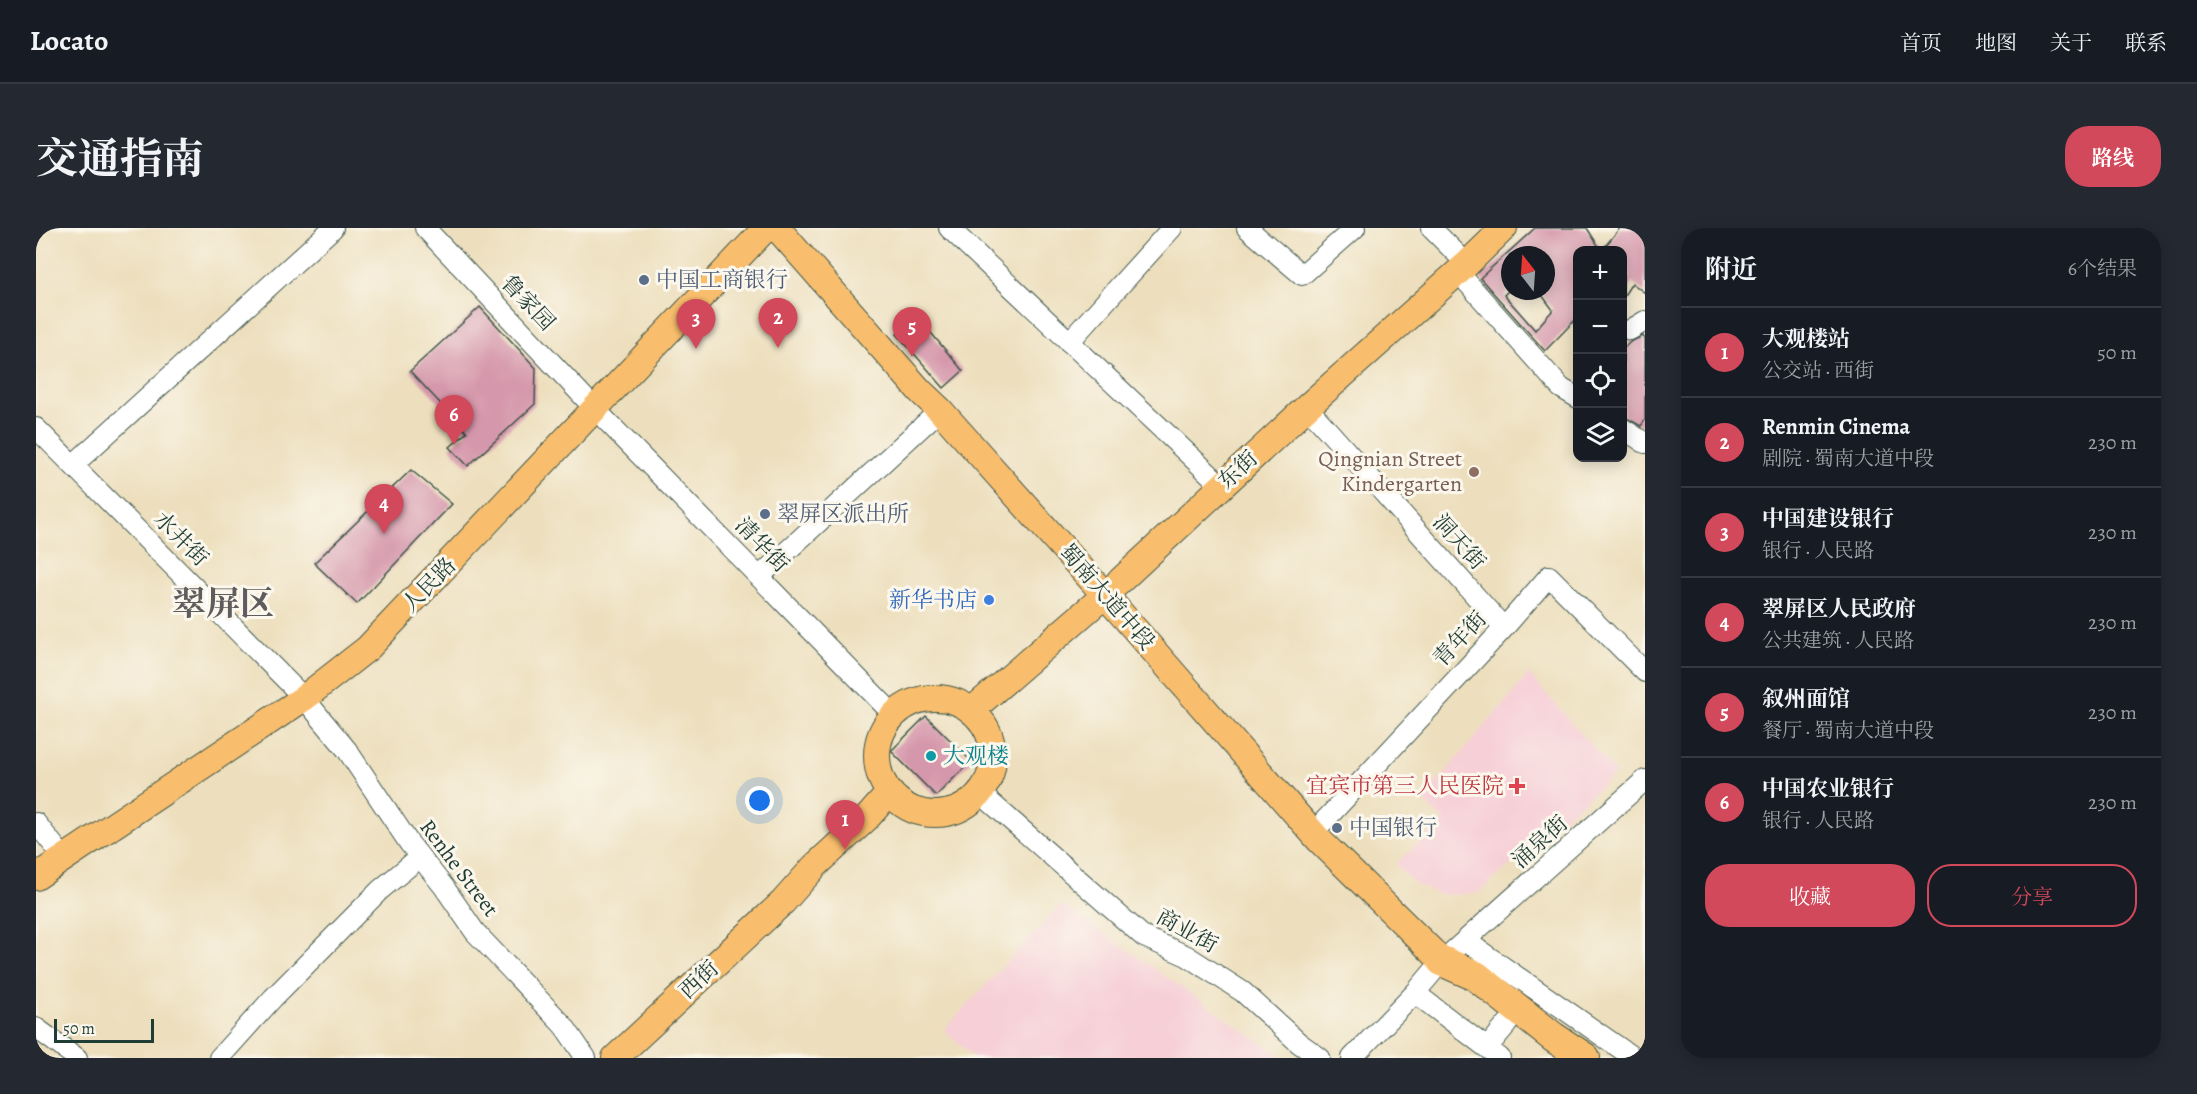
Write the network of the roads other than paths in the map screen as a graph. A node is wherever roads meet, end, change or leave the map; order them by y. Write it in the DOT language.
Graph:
graph roads {
  1 [pos="333,228"];
  2 [pos="425,228"];
  3 [pos="766,228"];
  4 [pos="777,228"];
  5 [pos="949,228"];
  6 [pos="1172,228"];
  7 [pos="1247,228"];
  8 [pos="1431,228"];
  9 [pos="1504,228"];
  10 [pos="1346,230"];
  11 [pos="1463,268"];
  12 [pos="1069,342"];
  13 [pos="1573,395"];
  14 [pos="1307,407"];
  15 [pos="596,410"];
  16 [pos="940,410"];
  17 [pos="36,428"];
  18 [pos="1627,431"];
  19 [pos="1645,443"];
  20 [pos="74,465"];
  21 [pos="1221,485"];
  22 [pos="759,577"];
  23 [pos="1105,595"];
  24 [pos="1503,628"];
  25 [pos="1645,672"];
  26 [pos="304,698"];
  27 [pos="972,710"];
  28 [pos="893,714"];
  29 [pos="1645,780"];
  30 [pos="980,793"];
  31 [pos="897,799"];
  32 [pos="36,823"];
  33 [pos="1313,833"];
  34 [pos="420,857"];
  35 [pos="64,858"];
  36 [pos="36,877"];
  37 [pos="1466,940"];
  38 [pos="1442,961"];
  39 [pos="1415,993"];
  40 [pos="1508,1023"];
  41 [pos="36,1028"];
  42 [pos="1550,1048"];
  43 [pos="1493,1053"];
  44 [pos="77,1058"];
  45 [pos="219,1058"];
  46 [pos="586,1058"];
  47 [pos="615,1058"];
  48 [pos="1320,1058"];
  49 [pos="1352,1058"];
  50 [pos="1585,1058"];
  51 [pos="1634,1058"];
  1 -- 20 [label="street"];
  2 -- 15 [label="street, 鲁家园"];
  3 -- 15 [label="main road, 人民路"];
  4 -- 16 [label="main road, 蜀南大道中段"];
  5 -- 12 [label="street"];
  6 -- 12 [label="street"];
  7 -- 10 [label="street"];
  8 -- 11 [label="street"];
  9 -- 11 [label="main road, 东街"];
  11 -- 13 [label="street"];
  11 -- 14 [label="main road, 东街"];
  12 -- 21 [label="street"];
  14 -- 21 [label="main road, 东街"];
  14 -- 24 [label="street, 洞天街"];
  15 -- 22 [label="street, 清华街"];
  15 -- 26 [label="main road, 人民路"];
  16 -- 22 [label="street"];
  16 -- 23 [label="main road, 蜀南大道中段"];
  17 -- 20 [label="street, 水井街"];
  18 -- 19 [label="street"];
  20 -- 26 [label="street, 水井街"];
  21 -- 23 [label="main road, 东街"];
  22 -- 28 [label="street, 清华街"];
  23 -- 27 [label="main road, 东街"];
  23 -- 33 [label="main road, 蜀南大道中段"];
  24 -- 25 [label="street, 青年街"];
  24 -- 33 [label="street, 青年街"];
  26 -- 34 [label="street, Renhe Street"];
  26 -- 35 [label="main road, 人民路"];
  27 -- 28 [label="main road"];
  27 -- 30 [label="main road"];
  28 -- 31 [label="main road"];
  29 -- 37 [label="street, 涌泉街"];
  30 -- 31 [label="main road"];
  30 -- 48 [label="street, 商业街"];
  31 -- 47 [label="main road, 西街"];
  32 -- 35 [label="street"];
  33 -- 38 [label="main road, 蜀南大道中段"];
  34 -- 45 [label="street"];
  34 -- 46 [label="street, Renhe Street"];
  35 -- 36 [label="main road, 人民路"];
  37 -- 38 [label="street, 涌泉街"];
  37 -- 51 [label="street"];
  38 -- 39 [label="street, 涌泉街"];
  38 -- 40 [label="highway"];
  38 -- 42 [label="highway"];
  39 -- 43 [label="street"];
  39 -- 49 [label="street, 涌泉街"];
  40 -- 42 [label="highway"];
  40 -- 43 [label="street"];
  41 -- 44 [label="street"];
  42 -- 50 [label="highway"];
}
